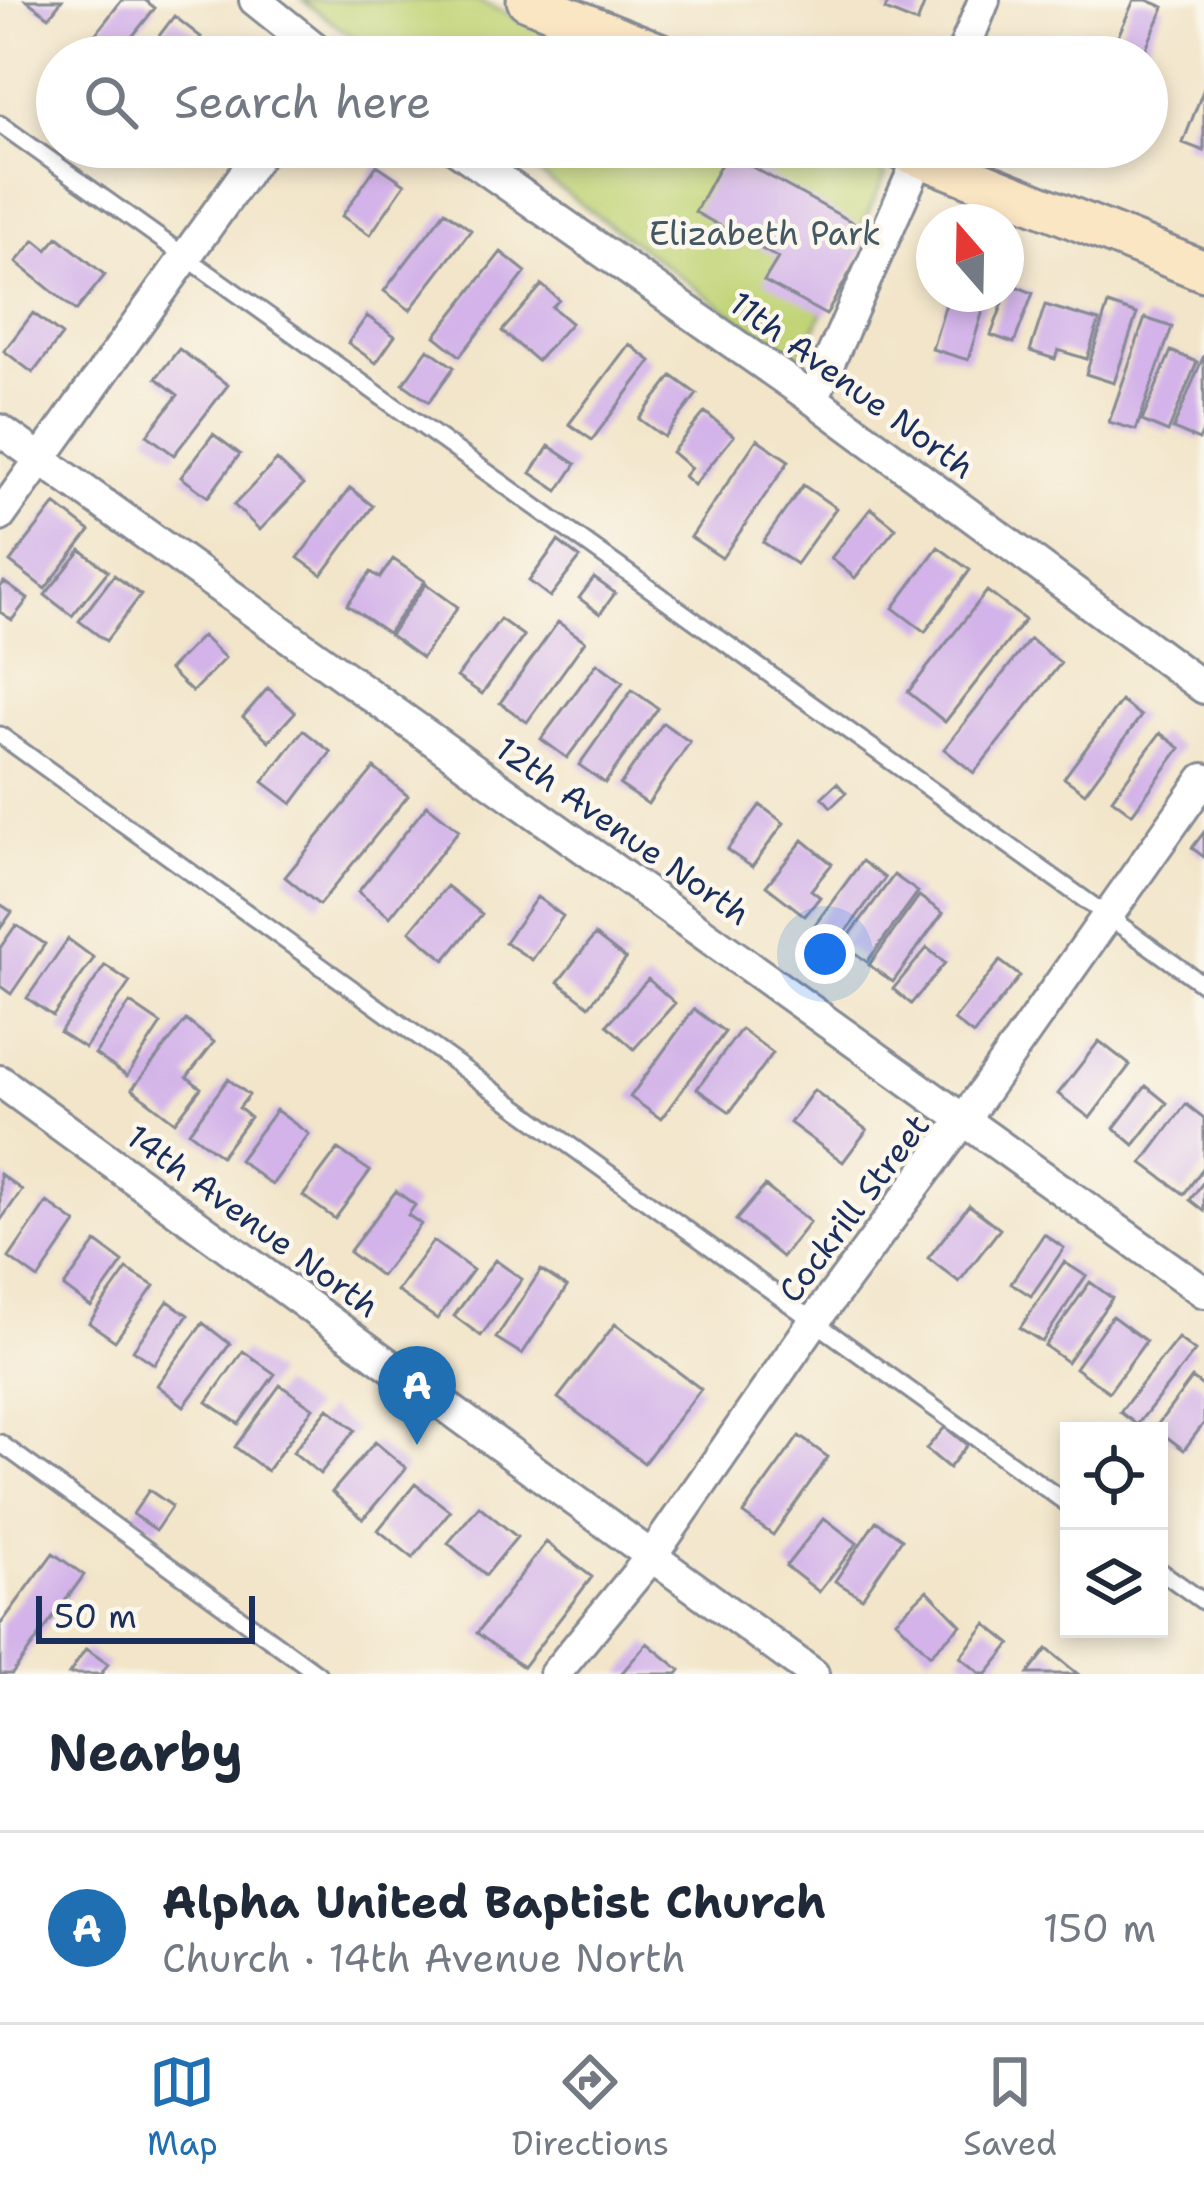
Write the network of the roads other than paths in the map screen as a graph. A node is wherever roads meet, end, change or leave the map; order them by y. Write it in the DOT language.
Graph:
graph roads {
  1 [pos="255,0"];
  2 [pos="527,0"];
  3 [pos="984,0"];
  4 [pos="300,36"];
  5 [pos="617,36"];
  6 [pos="969,36"];
  7 [pos="0,124"];
  8 [pos="36,149"];
  9 [pos="63,168"];
  10 [pos="249,168"];
  11 [pos="484,168"];
  12 [pos="906,168"];
  13 [pos="956,168"];
  14 [pos="186,254"];
  15 [pos="1204,271"];
  16 [pos="813,399"];
  17 [pos="0,430"];
  18 [pos="40,460"];
  19 [pos="0,516"];
  20 [pos="1204,688"];
  21 [pos="0,735"];
  22 [pos="1204,779"];
  23 [pos="1108,915"];
  24 [pos="1204,985"];
  25 [pos="0,1081"];
  26 [pos="965,1118"];
  27 [pos="1204,1292"];
  28 [pos="814,1320"];
  29 [pos="0,1443"];
  30 [pos="1060,1498"];
  31 [pos="651,1557"];
  32 [pos="1168,1576"];
  33 [pos="1204,1602"];
  34 [pos="318,1674"];
  35 [pos="555,1674"];
  36 [pos="813,1674"];
  1 -- 4 [label="street"];
  2 -- 5 [label="street"];
  3 -- 6 [label="street"];
  7 -- 8 [label="lane"];
  9 -- 14 [label="lane"];
  10 -- 14 [label="street"];
  11 -- 16 [label="street, 11th Avenue North"];
  12 -- 16 [label="street"];
  13 -- 15 [label="street"];
  14 -- 18 [label="street"];
  14 -- 23 [label="lane"];
  16 -- 20 [label="street, 11th Avenue North"];
  17 -- 18 [label="street, 12th Avenue North"];
  18 -- 19 [label="street"];
  18 -- 26 [label="street, 12th Avenue North"];
  21 -- 28 [label="lane"];
  22 -- 23 [label="street, Cockrill Street"];
  23 -- 24 [label="lane"];
  23 -- 26 [label="street, Cockrill Street"];
  25 -- 31 [label="street, 14th Avenue North"];
  26 -- 27 [label="street, 12th Avenue North"];
  26 -- 28 [label="street, Cockrill Street"];
  28 -- 30 [label="lane"];
  28 -- 31 [label="street, Cockrill Street"];
  29 -- 34 [label="lane"];
  31 -- 35 [label="street, Cockrill Street"];
  31 -- 36 [label="street, 14th Avenue North"];
  32 -- 33 [label="lane"];
}
